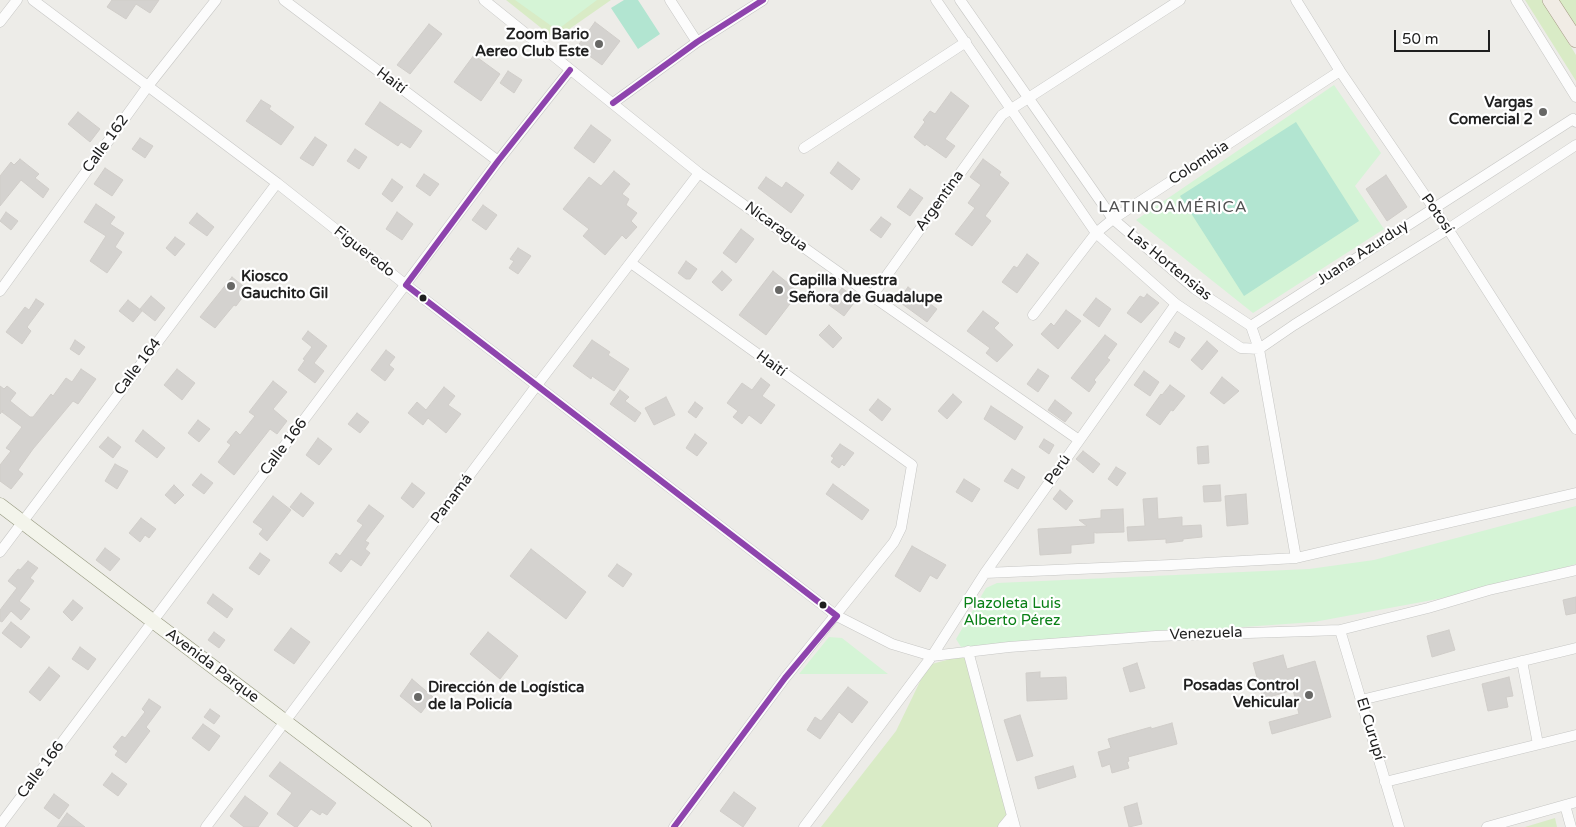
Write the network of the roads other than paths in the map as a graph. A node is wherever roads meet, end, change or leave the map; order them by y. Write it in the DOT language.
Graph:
graph roads {
  1 [pos="17,0"];
  2 [pos="33,0"];
  3 [pos="216,0"];
  4 [pos="284,0"];
  5 [pos="484,0"];
  6 [pos="670,0"];
  7 [pos="763,0"];
  8 [pos="936,0"];
  9 [pos="960,0"];
  10 [pos="1180,0"];
  11 [pos="1296,0"];
  12 [pos="1516,0"];
  13 [pos="1550,0"];
  14 [pos="0,22"];
  15 [pos="1576,40"];
  16 [pos="697,42"];
  17 [pos="966,42"];
  18 [pos="570,70"];
  19 [pos="1340,71"];
  20 [pos="148,86"];
  21 [pos="1028,97"];
  22 [pos="1576,97"];
  23 [pos="613,103"];
  24 [pos="1011,108"];
  25 [pos="1576,122"];
  26 [pos="1576,145"];
  27 [pos="804,148"];
  28 [pos="498,161"];
  29 [pos="699,173"];
  30 [pos="277,183"];
  31 [pos="1433,208"];
  32 [pos="1113,219"];
  33 [pos="1448,229"];
  34 [pos="1096,233"];
  35 [pos="631,263"];
  36 [pos="406,285"];
  37 [pos="0,291"];
  38 [pos="872,296"];
  39 [pos="1176,304"];
  40 [pos="1032,315"];
  41 [pos="1251,326"];
  42 [pos="1259,349"];
  43 [pos="537,385"];
  44 [pos="1576,429"];
  45 [pos="1079,440"];
  46 [pos="1576,493"];
  47 [pos="0,505"];
  48 [pos="22,522"];
  49 [pos="0,552"];
  50 [pos="1296,558"];
  51 [pos="1576,570"];
  52 [pos="985,573"];
  53 [pos="837,616"];
  54 [pos="152,621"];
  55 [pos="1340,630"];
  56 [pos="1576,648"];
  57 [pos="968,651"];
  58 [pos="932,656"];
  59 [pos="1522,661"];
  60 [pos="1361,700"];
  61 [pos="285,722"];
  62 [pos="1576,735"];
  63 [pos="1538,744"];
  64 [pos="1386,782"];
  65 [pos="1576,802"];
  66 [pos="1565,805"];
  67 [pos="1012,816"];
  68 [pos="0,825"];
  69 [pos="206,827"];
  70 [pos="424,827"];
  71 [pos="674,827"];
  72 [pos="804,827"];
  73 [pos="1004,827"];
  74 [pos="1015,827"];
  75 [pos="1399,827"];
  76 [pos="1487,827"];
  77 [pos="1571,827"];
  1 -- 14 [label="street"];
  2 -- 20 [label="street, Figueredo"];
  3 -- 20 [label="street, Calle 162"];
  4 -- 28 [label="street, Haití"];
  5 -- 18 [label="street, Nicaragua"];
  6 -- 16 [label="street"];
  7 -- 16 [label="street"];
  8 -- 17 [label="street, Las Hortensias"];
  9 -- 21 [label="street, Las Hortensias"];
  10 -- 21 [label="street, Argentina"];
  11 -- 19 [label="street, Potosí"];
  12 -- 22 [label="street"];
  13 -- 15 [label="main road"];
  16 -- 23 [label="street"];
  17 -- 24 [label="street, Las Hortensias"];
  17 -- 27 [label="street"];
  18 -- 23 [label="street, Nicaragua"];
  18 -- 28 [label="street, Calle 166"];
  19 -- 31 [label="street, Potosí"];
  19 -- 32 [label="street, Colombia"];
  20 -- 30 [label="street, Figueredo"];
  20 -- 37 [label="street, Calle 162"];
  21 -- 24 [label="street, Argentina"];
  21 -- 32 [label="street, Las Hortensias"];
  23 -- 29 [label="street, Nicaragua"];
  24 -- 34 [label="street, Las Hortensias"];
  24 -- 38 [label="street, Argentina"];
  25 -- 31 [label="street, Juana Azurduy"];
  26 -- 33 [label="street, Juana Azurduy"];
  28 -- 36 [label="street, Calle 166"];
  29 -- 35 [label="street, Panamá"];
  29 -- 38 [label="street, Nicaragua"];
  30 -- 36 [label="street, Figueredo"];
  30 -- 48 [label="street, Calle 164"];
  31 -- 33 [label="street, Potosí"];
  31 -- 41 [label="street, Juana Azurduy"];
  32 -- 34 [label="street, Colombia"];
  32 -- 41 [label="street, Las Hortensias"];
  33 -- 42 [label="street, Juana Azurduy"];
  33 -- 44 [label="street, Potosí"];
  34 -- 39 [label="street, Las Hortensias"];
  34 -- 40 [label="street, Colombia"];
  35 -- 43 [label="street, Panamá"];
  35 -- 53 [label="street, Haití"];
  36 -- 43 [label="street, Figueredo"];
  36 -- 54 [label="street, Calle 166"];
  38 -- 45 [label="street, Nicaragua"];
  39 -- 42 [label="street, Las Hortensias"];
  39 -- 45 [label="street, Perú"];
  41 -- 42 [label="street"];
  42 -- 50 [label="street"];
  43 -- 53 [label="street, Figueredo"];
  43 -- 61 [label="street, Panamá"];
  45 -- 52 [label="street, Perú"];
  46 -- 50 [label="street"];
  47 -- 48 [label="street, Avenida Parque"];
  48 -- 49 [label="street, Calle 164"];
  48 -- 54 [label="street, Avenida Parque"];
  50 -- 52 [label="street"];
  51 -- 55 [label="street, Venezuela"];
  52 -- 58 [label="street, Perú"];
  53 -- 58 [label="street, Venezuela"];
  53 -- 71 [label="street"];
  54 -- 61 [label="street, Avenida Parque"];
  54 -- 68 [label="street, Calle 166"];
  55 -- 57 [label="street, Venezuela"];
  55 -- 60 [label="street, El Curupí"];
  56 -- 59 [label="street"];
  57 -- 58 [label="street, Venezuela"];
  57 -- 67 [label="street"];
  58 -- 72 [label="street, Perú"];
  59 -- 60 [label="street"];
  59 -- 63 [label="street"];
  60 -- 64 [label="street, El Curupí"];
  61 -- 69 [label="street, Panamá"];
  61 -- 70 [label="street, Avenida Parque"];
  62 -- 63 [label="street"];
  63 -- 64 [label="street"];
  64 -- 75 [label="street, El Curupí"];
  65 -- 66 [label="street"];
  66 -- 76 [label="street"];
  66 -- 77 [label="street"];
  67 -- 73 [label="street"];
  67 -- 74 [label="street"];
}
